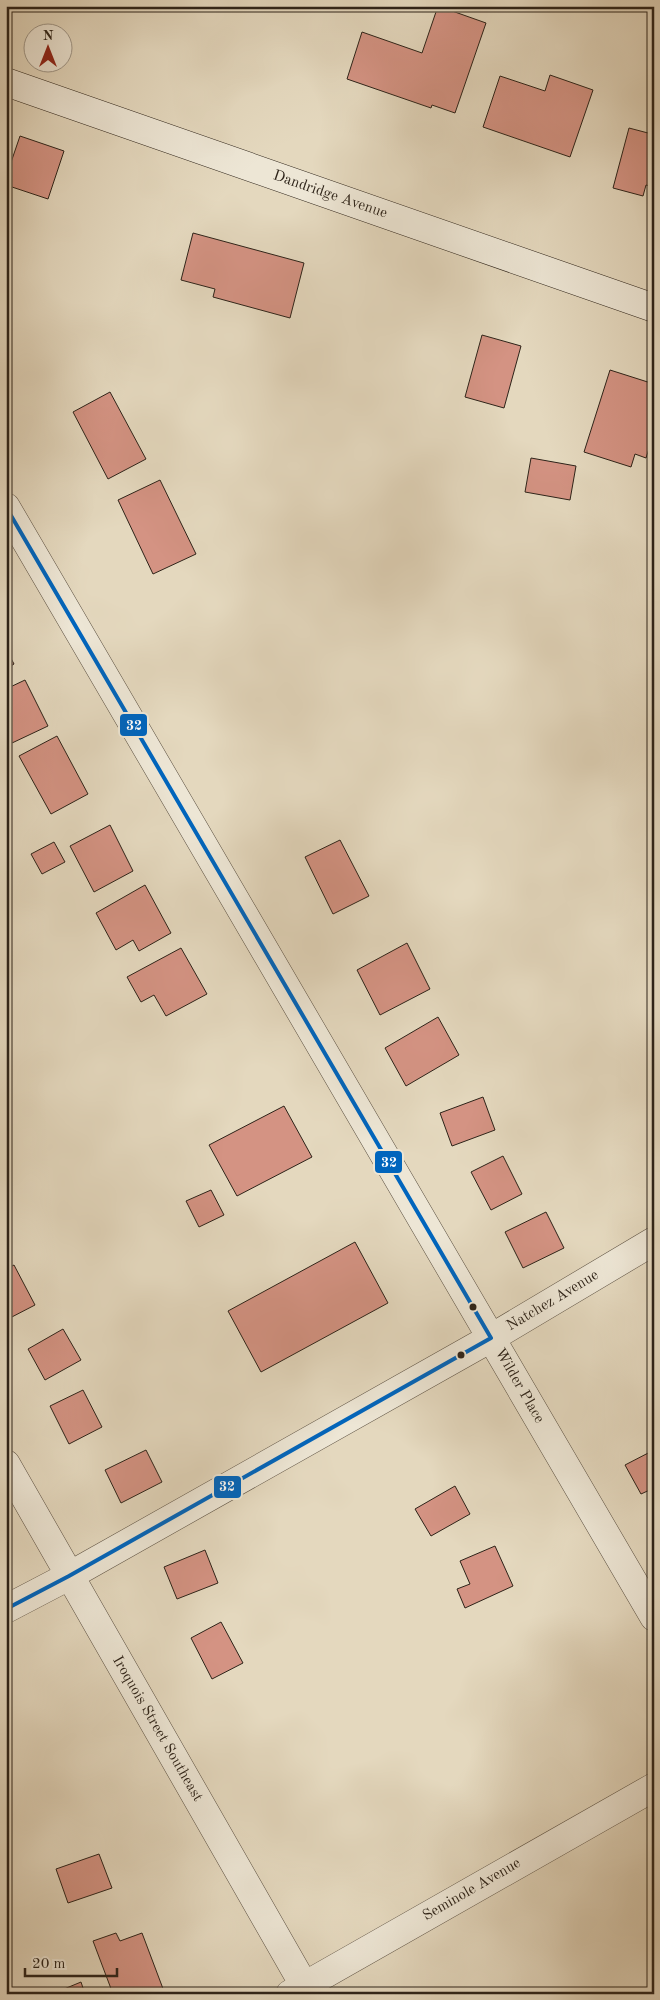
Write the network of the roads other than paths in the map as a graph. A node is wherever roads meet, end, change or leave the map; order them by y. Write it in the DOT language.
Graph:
graph roads {
  1 [pos="6,82"];
  2 [pos="654,308"];
  3 [pos="6,507"];
  4 [pos="654,1241"];
  5 [pos="491,1338"];
  6 [pos="6,1464"];
  7 [pos="69,1576"];
  8 [pos="6,1609"];
  9 [pos="654,1617"];
  10 [pos="654,1787"];
  11 [pos="301,1991"];
  1 -- 2 [label="street, Dandridge Avenue"];
  3 -- 5 [label="street, Wilder Place"];
  4 -- 5 [label="street, Natchez Avenue"];
  5 -- 7 [label="street, Natchez Avenue"];
  5 -- 9 [label="street, Wilder Place"];
  6 -- 7 [label="street, Iroquois Street Southeast"];
  7 -- 8 [label="street, Natchez Avenue"];
  7 -- 11 [label="street, Iroquois Street Southeast"];
  10 -- 11 [label="street, Seminole Avenue"];
}
